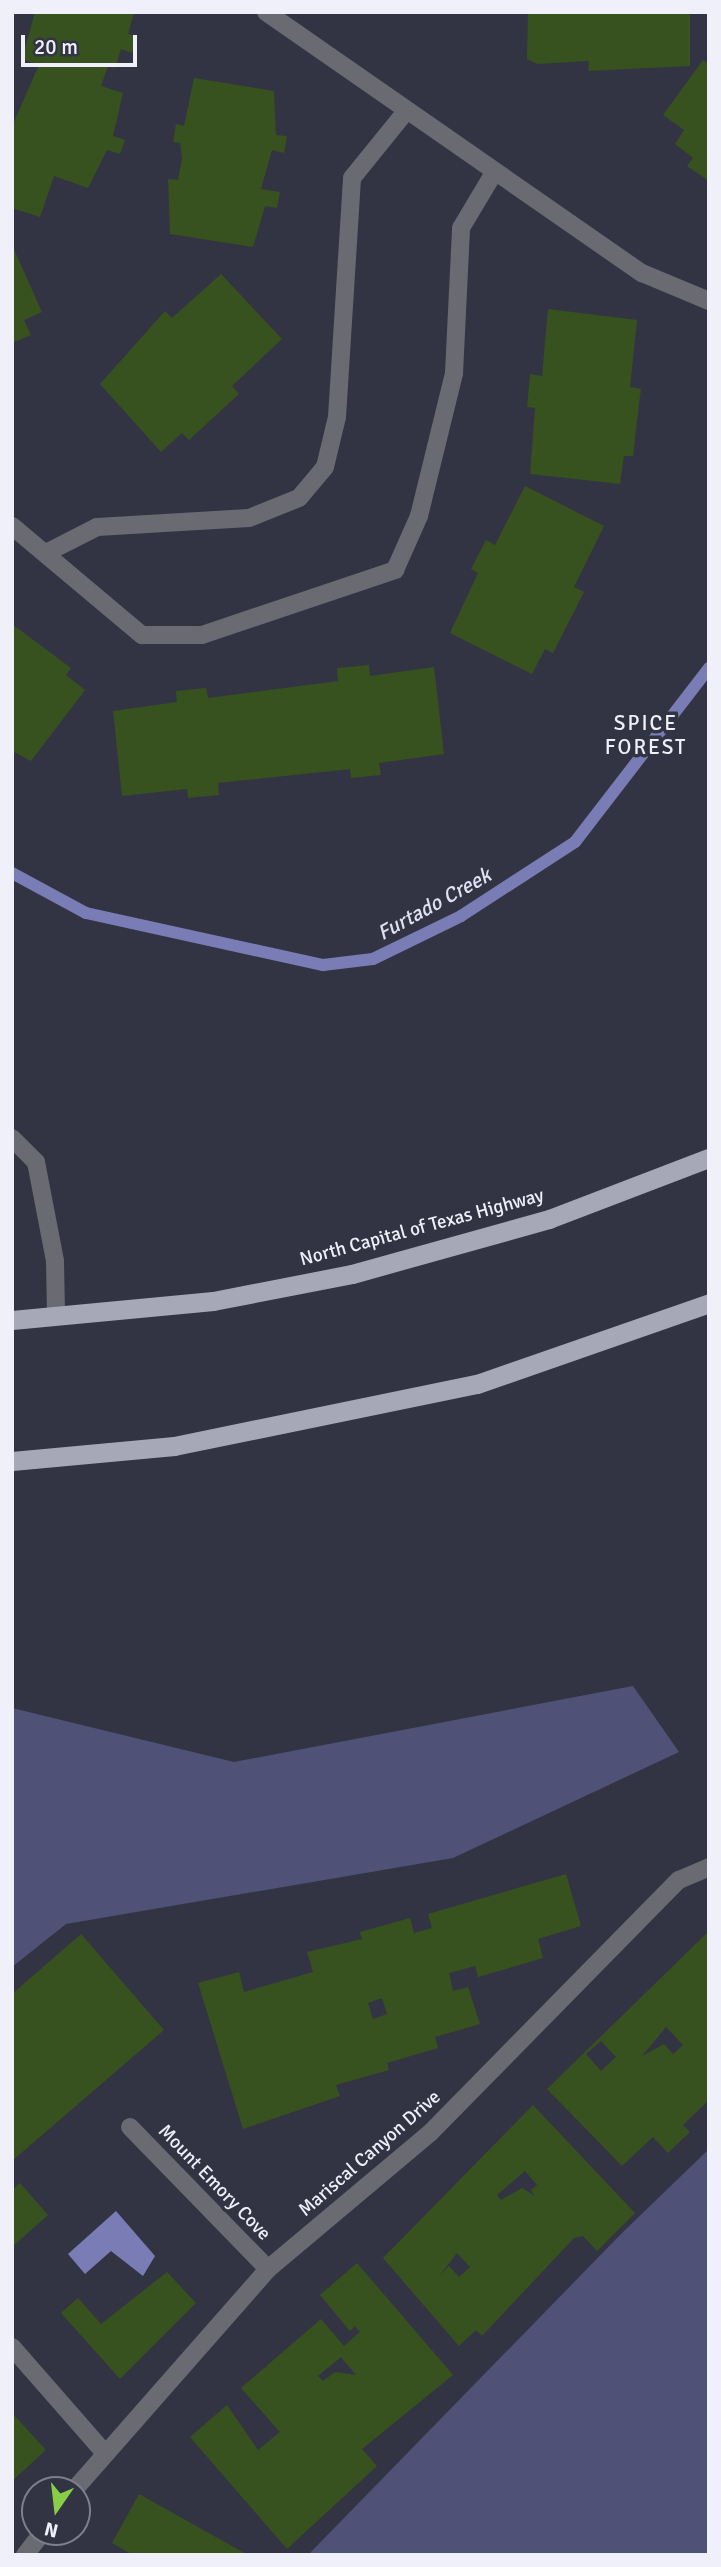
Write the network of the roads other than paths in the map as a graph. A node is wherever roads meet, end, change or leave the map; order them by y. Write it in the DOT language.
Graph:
graph roads {
  1 [pos="267,12"];
  2 [pos="407,110"];
  3 [pos="495,172"];
  4 [pos="709,301"];
  5 [pos="12,526"];
  6 [pos="46,554"];
  7 [pos="12,1138"];
  8 [pos="709,1158"];
  9 [pos="709,1303"];
  10 [pos="56,1314"];
  11 [pos="12,1320"];
  12 [pos="12,1461"];
  13 [pos="709,1867"];
  14 [pos="130,2127"];
  15 [pos="268,2269"];
  16 [pos="12,2347"];
  17 [pos="103,2451"];
  18 [pos="84,2476"];
  1 -- 2 [label="street"];
  2 -- 3 [label="street"];
  2 -- 6 [label="street"];
  3 -- 4 [label="street"];
  3 -- 6 [label="street"];
  5 -- 6 [label="street"];
  7 -- 10 [label="street"];
  8 -- 10 [label="highway, North Capital of Texas Highway"];
  9 -- 12 [label="highway"];
  10 -- 11 [label="highway, North Capital of Texas Highway"];
  13 -- 15 [label="street, Mariscal Canyon Drive"];
  14 -- 15 [label="street, Mount Emory Cove"];
  15 -- 17 [label="street, Mariscal Canyon Drive"];
  16 -- 17 [label="street"];
  17 -- 18 [label="street, Mariscal Canyon Drive"];
}
